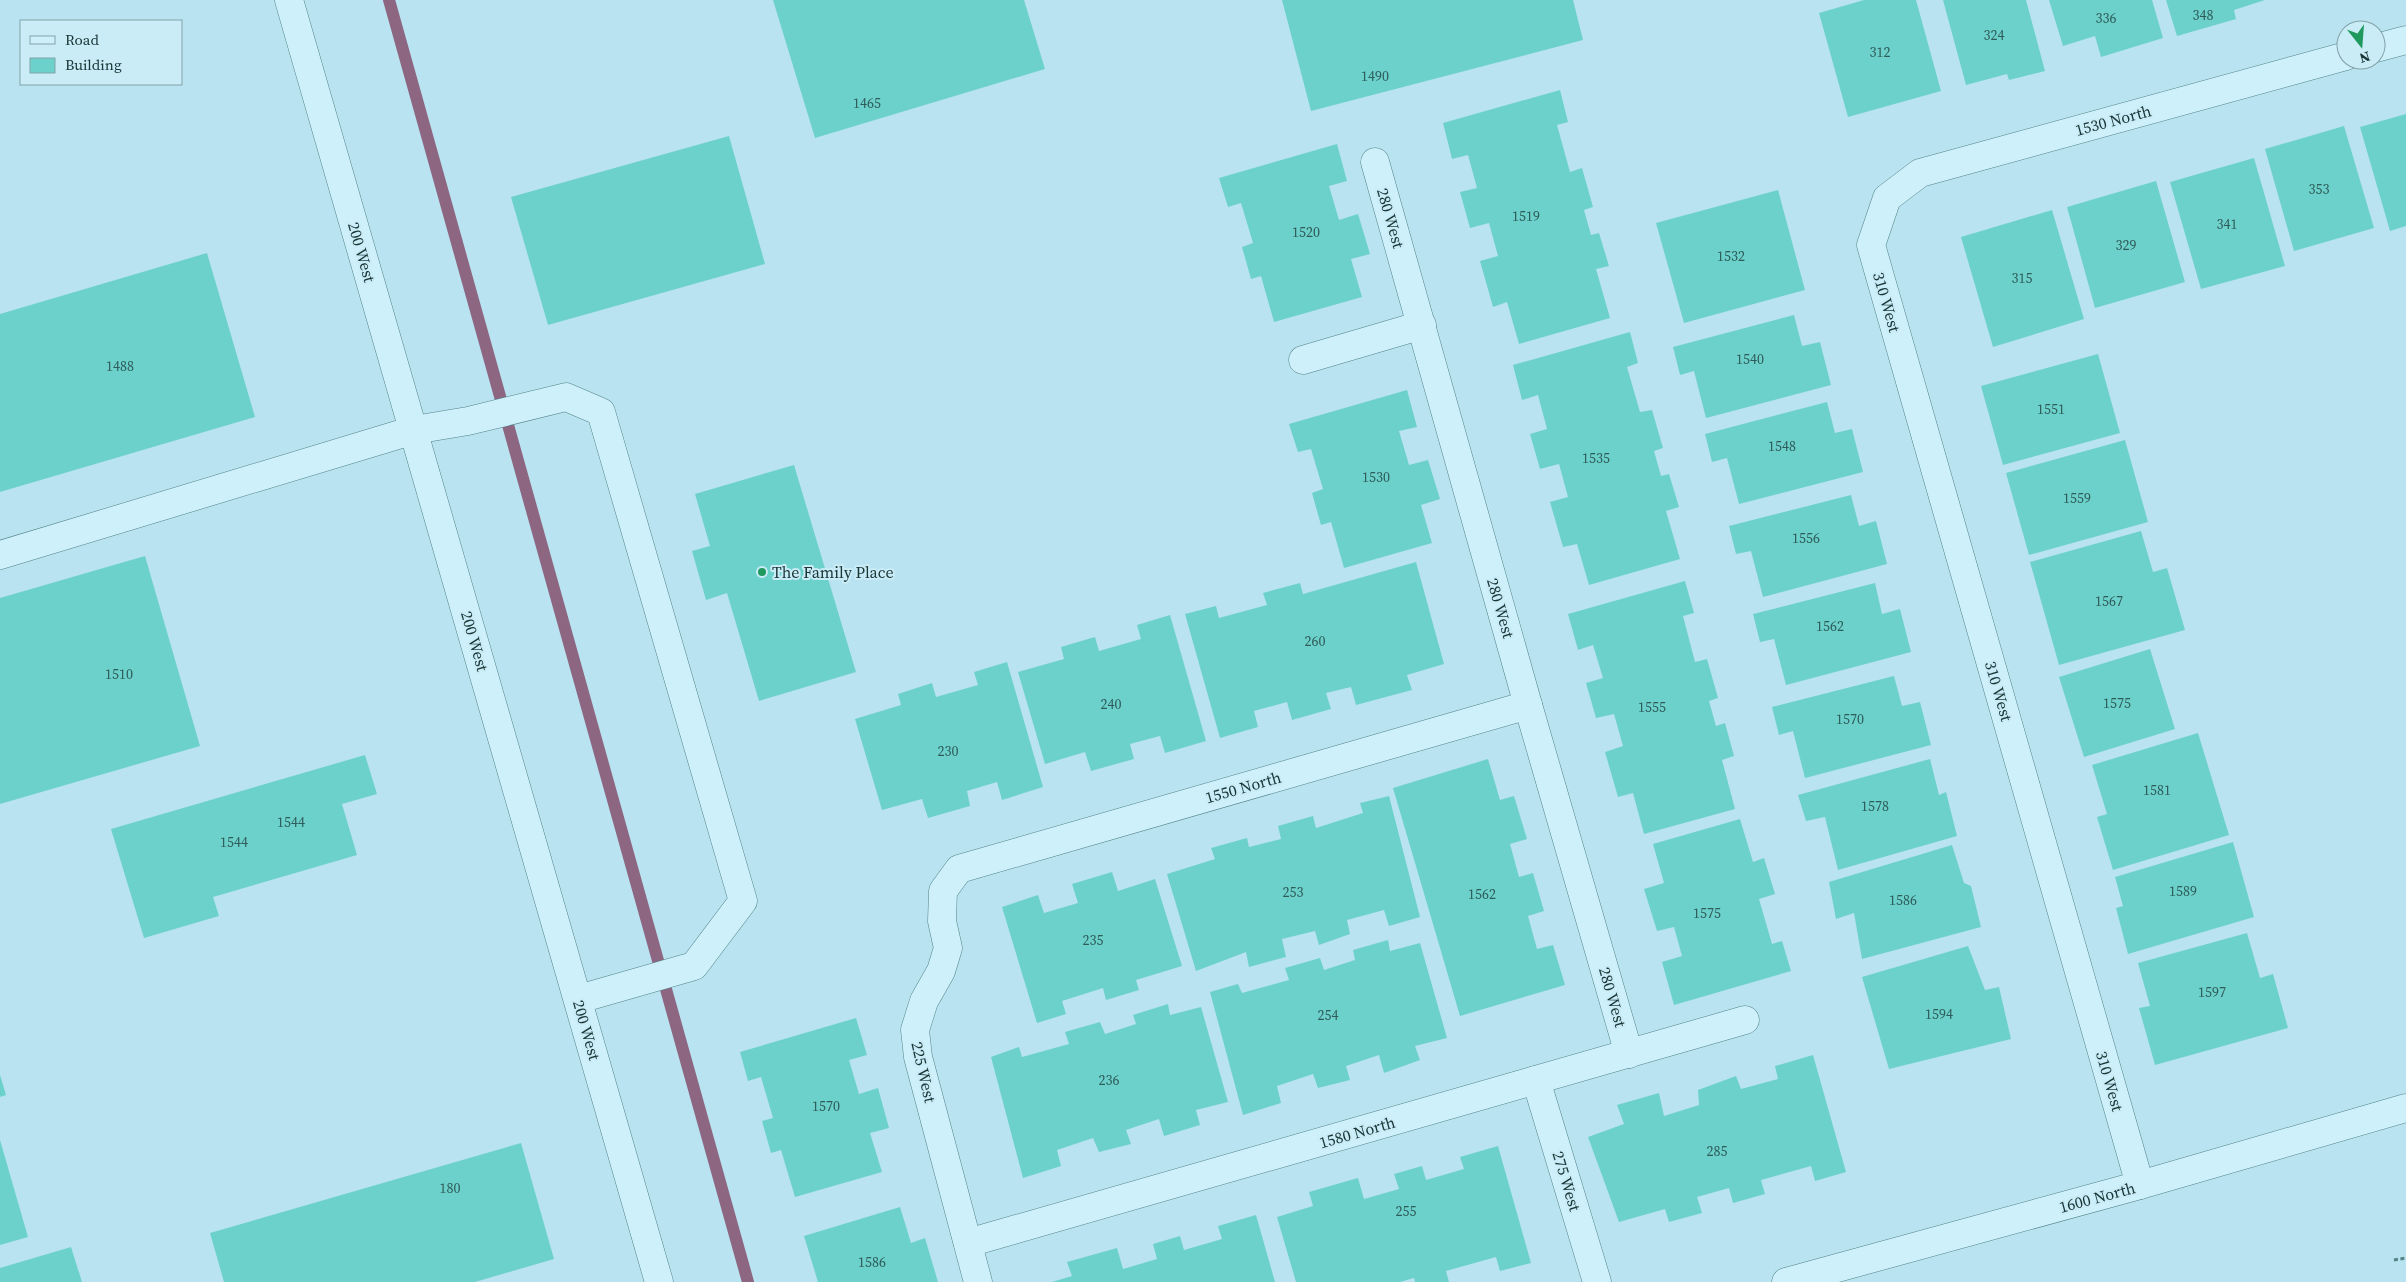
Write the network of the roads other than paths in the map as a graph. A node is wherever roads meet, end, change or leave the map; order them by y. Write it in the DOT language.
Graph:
graph roads {
  1 [pos="289,0"];
  2 [pos="2406,40"];
  3 [pos="2386,45"];
  4 [pos="2336,59"];
  5 [pos="1375,162"];
  6 [pos="1887,198"];
  7 [pos="1422,326"];
  8 [pos="1303,360"];
  9 [pos="414,430"];
  10 [pos="0,555"];
  11 [pos="1528,705"];
  12 [pos="958,869"];
  13 [pos="579,999"];
  14 [pos="1746,1020"];
  15 [pos="1629,1054"];
  16 [pos="1536,1080"];
  17 [pos="2406,1108"];
  18 [pos="2140,1185"];
  19 [pos="968,1243"];
  20 [pos="659,1282"];
  21 [pos="978,1282"];
  22 [pos="1597,1282"];
  23 [pos="1786,1282"];
  1 -- 9 [label="street, 200 West"];
  2 -- 3 [label="street"];
  4 -- 6 [label="street, 1530 North"];
  5 -- 7 [label="street, 280 West"];
  6 -- 18 [label="street, 310 West"];
  7 -- 8 [label="street"];
  7 -- 11 [label="street, 280 West"];
  9 -- 10 [label="street"];
  9 -- 13 [label="street, 200 West"];
  9 -- 13 [label="street"];
  11 -- 12 [label="street, 1550 North"];
  11 -- 15 [label="street, 280 West"];
  12 -- 19 [label="street, 225 West"];
  13 -- 20 [label="street, 200 West"];
  14 -- 15 [label="street, 1580 North"];
  15 -- 16 [label="street, 1580 North"];
  16 -- 19 [label="street, 1580 North"];
  16 -- 22 [label="street, 275 West"];
  17 -- 18 [label="street, 1600 North"];
  18 -- 23 [label="street, 1600 North"];
  19 -- 21 [label="street, 225 West"];
}
